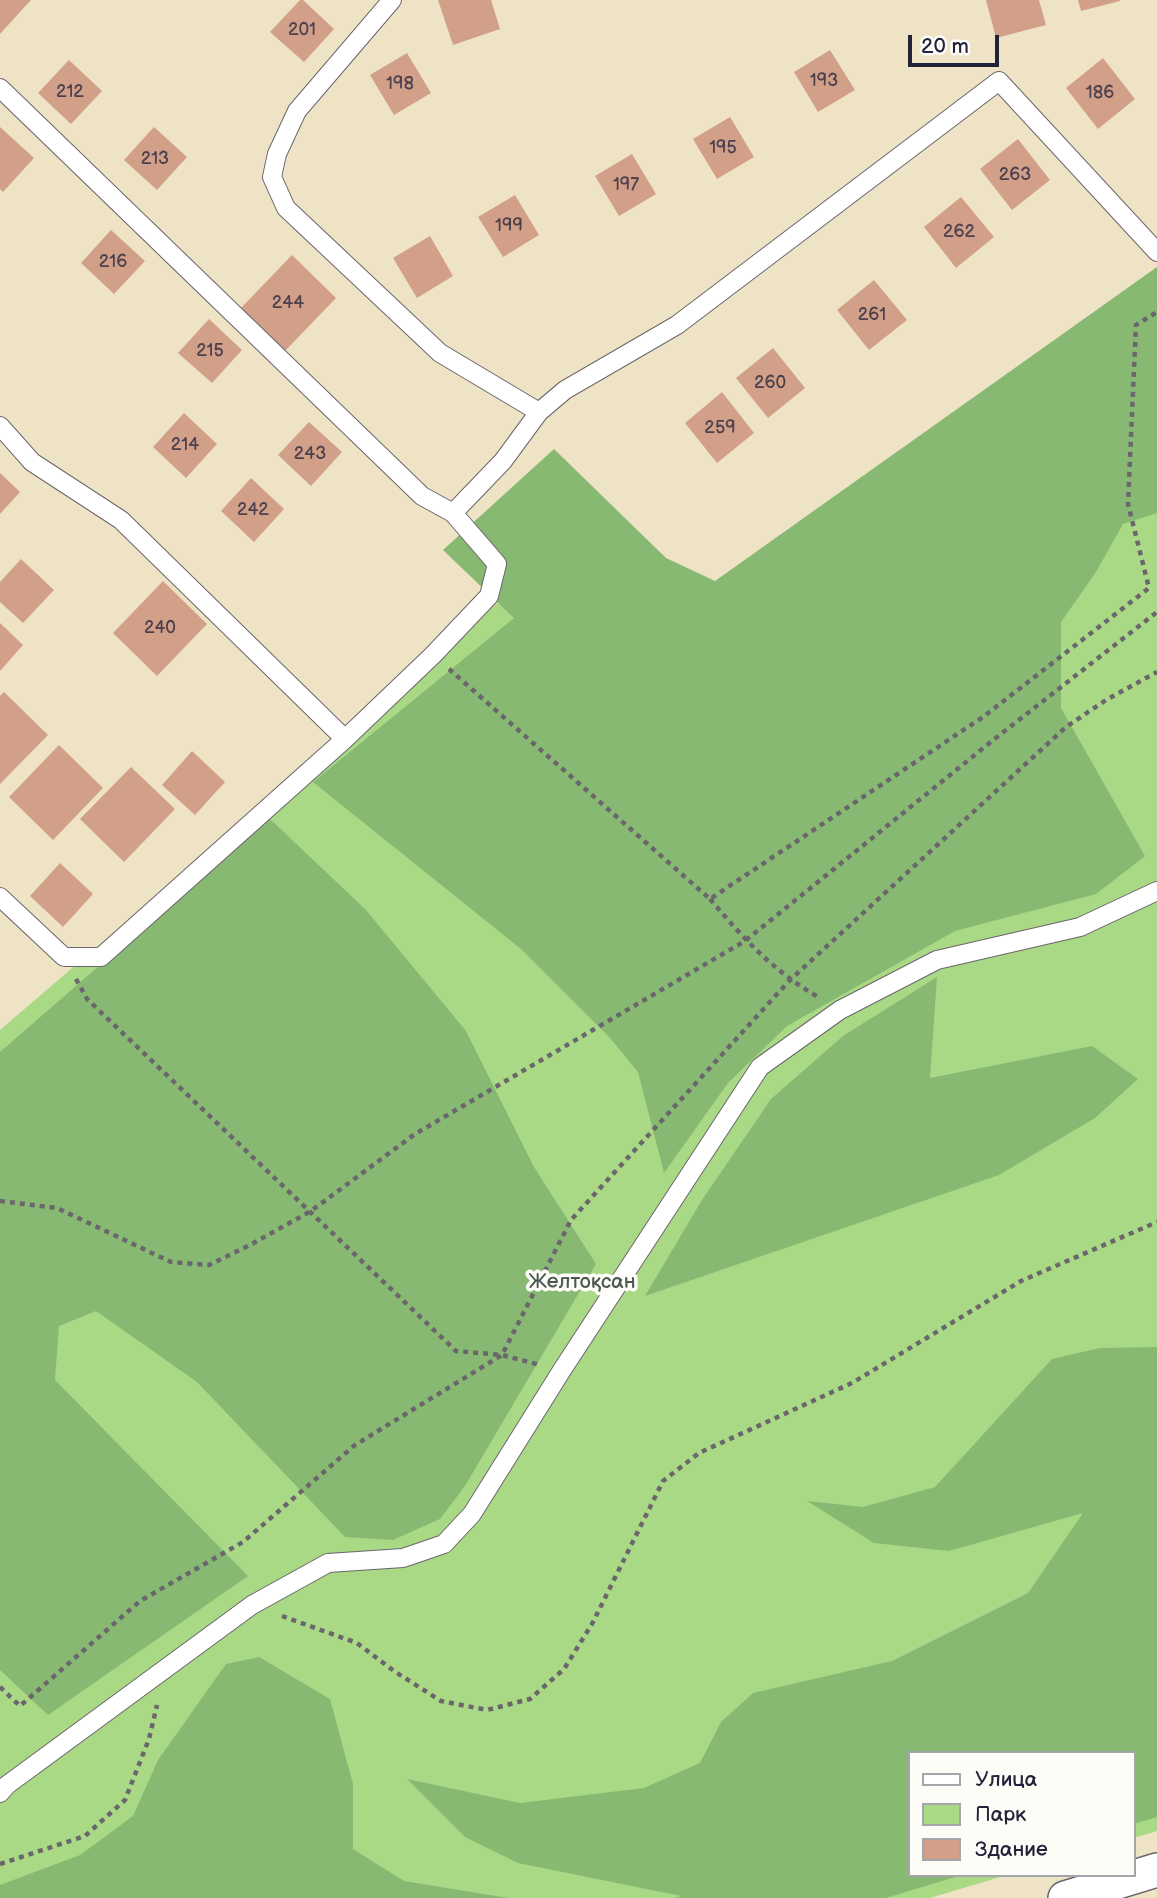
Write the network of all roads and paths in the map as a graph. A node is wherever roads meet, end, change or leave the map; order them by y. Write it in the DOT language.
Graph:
graph roads {
  1 [pos="392,0"];
  2 [pos="0,88"];
  3 [pos="1157,252"];
  4 [pos="1157,313"];
  5 [pos="539,412"];
  6 [pos="0,426"];
  7 [pos="453,513"];
  8 [pos="1157,612"];
  9 [pos="433,655"];
  10 [pos="1157,672"];
  11 [pos="345,739"];
  12 [pos="1157,891"];
  13 [pos="0,897"];
  14 [pos="710,899"];
  15 [pos="746,941"];
  16 [pos="64,957"];
  17 [pos="790,981"];
  18 [pos="840,1010"];
  19 [pos="0,1201"];
  20 [pos="311,1211"];
  21 [pos="1157,1222"];
  22 [pos="502,1355"];
  23 [pos="562,1370"];
  24 [pos="252,1605"];
  25 [pos="167,1666"];
  26 [pos="0,1687"];
  27 [pos="0,1793"];
  28 [pos="0,1864"];
  29 [pos="1157,1870"];
  30 [pos="1136,1876"];
  31 [pos="1134,1877"];
  32 [pos="1065,1898"];
  1 -- 5 [label="lane"];
  2 -- 7 [label="lane"];
  3 -- 5 [label="lane"];
  4 -- 14 [label="path"];
  5 -- 7 [label="lane"];
  6 -- 11 [label="lane"];
  7 -- 9 [label="lane"];
  8 -- 15 [label="path"];
  9 -- 11 [label="lane"];
  9 -- 14 [label="path"];
  10 -- 17 [label="path"];
  11 -- 16 [label="lane"];
  12 -- 18 [label="lane"];
  13 -- 16 [label="lane"];
  14 -- 15 [label="path"];
  15 -- 17 [label="path"];
  15 -- 20 [label="path"];
  16 -- 20 [label="path"];
  17 -- 18 [label="path"];
  17 -- 22 [label="path"];
  18 -- 23 [label="lane"];
  19 -- 20 [label="path"];
  20 -- 22 [label="path"];
  21 -- 24 [label="path"];
  22 -- 23 [label="path"];
  22 -- 26 [label="path"];
  23 -- 24 [label="lane"];
  24 -- 25 [label="lane"];
  25 -- 27 [label="lane"];
  25 -- 28 [label="path"];
  29 -- 30 [label="street"];
  31 -- 32 [label="street"];
}
